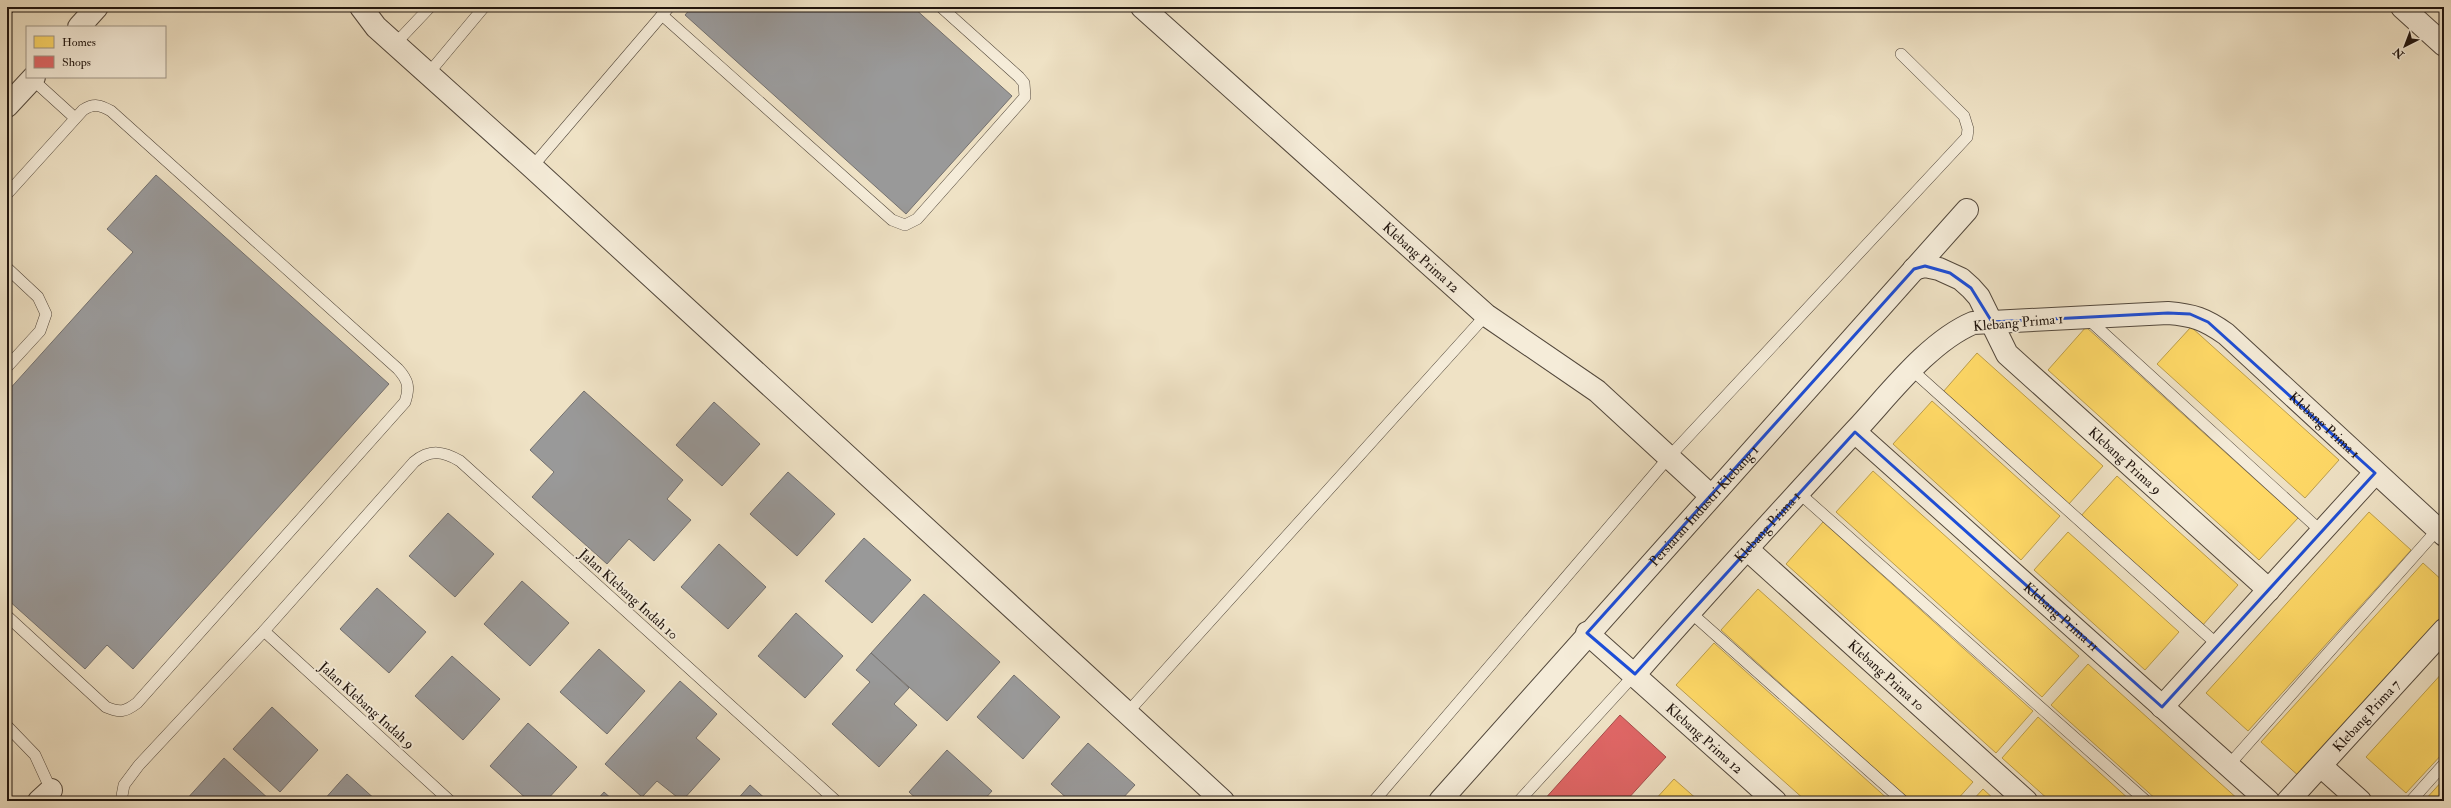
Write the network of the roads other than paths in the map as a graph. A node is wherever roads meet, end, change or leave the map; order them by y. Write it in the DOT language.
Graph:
graph roads {
  1 [pos="97,7"];
  2 [pos="361,7"];
  3 [pos="430,7"];
  4 [pos="484,7"];
  5 [pos="941,7"];
  6 [pos="1142,7"];
  7 [pos="2402,7"];
  8 [pos="666,11"];
  9 [pos="80,26"];
  10 [pos="395,44"];
  11 [pos="2444,45"];
  12 [pos="1901,54"];
  13 [pos="428,74"];
  14 [pos="33,78"];
  15 [pos="7,106"];
  16 [pos="76,118"];
  17 [pos="532,167"];
  18 [pos="7,194"];
  19 [pos="1967,210"];
  20 [pos="7,268"];
  21 [pos="1914,269"];
  22 [pos="1486,315"];
  23 [pos="2086,317"];
  24 [pos="1992,322"];
  25 [pos="7,367"];
  26 [pos="1912,370"];
  27 [pos="1855,432"];
  28 [pos="1669,457"];
  29 [pos="2375,473"];
  30 [pos="1798,492"];
  31 [pos="1710,495"];
  32 [pos="2322,532"];
  33 [pos="2441,532"];
  34 [pos="1747,549"];
  35 [pos="2269,590"];
  36 [pos="1690,612"];
  37 [pos="7,616"];
  38 [pos="2444,630"];
  39 [pos="264,631"];
  40 [pos="1587,633"];
  41 [pos="2219,646"];
  42 [pos="1635,674"];
  43 [pos="2162,706"];
  44 [pos="1128,712"];
  45 [pos="7,726"];
  46 [pos="2444,764"];
  47 [pos="2228,766"];
  48 [pos="2321,766"];
  49 [pos="45,795"];
  50 [pos="1761,796"];
  51 [pos="121,801"];
  52 [pos="450,801"];
  53 [pos="836,801"];
  54 [pos="1222,801"];
  55 [pos="1374,801"];
  56 [pos="1440,801"];
  57 [pos="1519,801"];
  58 [pos="1902,801"];
  59 [pos="2026,801"];
  60 [pos="2146,801"];
  61 [pos="2268,801"];
  62 [pos="2288,801"];
  63 [pos="2360,801"];
  64 [pos="2411,801"];
  1 -- 9 [label="street"];
  2 -- 10 [label="street"];
  3 -- 10 [label="lane"];
  4 -- 13 [label="lane"];
  5 -- 8 [label="lane"];
  6 -- 22 [label="street, Klebang Prima 12"];
  7 -- 11 [label="street"];
  8 -- 17 [label="lane"];
  10 -- 13 [label="street"];
  12 -- 28 [label="lane"];
  13 -- 17 [label="street"];
  14 -- 15 [label="street"];
  14 -- 16 [label="lane"];
  16 -- 18 [label="lane"];
  16 -- 37 [label="lane"];
  17 -- 44 [label="street"];
  19 -- 21 [label="street, Persiaran Industri Klebang 1"];
  20 -- 25 [label="lane"];
  21 -- 24 [label="street, Klebang Prima 9"];
  21 -- 31 [label="street, Persiaran Industri Klebang 1"];
  22 -- 28 [label="street, Klebang Prima 12"];
  22 -- 44 [label="lane"];
  23 -- 24 [label="street, Klebang Prima 1"];
  23 -- 29 [label="street, Klebang Prima 1"];
  23 -- 32 [label="lane"];
  24 -- 26 [label="street, Klebang Prima 1"];
  24 -- 35 [label="street, Klebang Prima 9"];
  26 -- 27 [label="street, Klebang Prima 1"];
  26 -- 41 [label="lane"];
  27 -- 30 [label="street, Klebang Prima 1"];
  27 -- 43 [label="street, Klebang Prima 11"];
  28 -- 31 [label="street, Klebang Prima 12"];
  28 -- 55 [label="lane"];
  29 -- 32 [label="street"];
  29 -- 33 [label="street, Klebang Prima 1"];
  30 -- 34 [label="street, Klebang Prima 1"];
  30 -- 60 [label="lane"];
  31 -- 40 [label="street, Persiaran Industri Klebang 1"];
  32 -- 35 [label="street"];
  33 -- 47 [label="lane"];
  34 -- 36 [label="street, Klebang Prima 1"];
  34 -- 59 [label="street, Klebang Prima 10"];
  35 -- 41 [label="street"];
  36 -- 42 [label="street, Klebang Prima 1"];
  36 -- 58 [label="lane"];
  38 -- 48 [label="street, Klebang Prima 7"];
  39 -- 51 [label="lane, Jalan Klebang Indah 10"];
  39 -- 52 [label="lane, Jalan Klebang Indah 9"];
  39 -- 53 [label="lane, Jalan Klebang Indah 10"];
  40 -- 42 [label="street, Klebang Prima 12"];
  40 -- 56 [label="street, Persiaran Industri Klebang 1"];
  41 -- 43 [label="street"];
  42 -- 50 [label="street, Klebang Prima 12"];
  42 -- 57 [label="lane"];
  43 -- 47 [label="street, Klebang Prima 11"];
  44 -- 54 [label="street"];
  45 -- 49 [label="lane"];
  46 -- 64 [label="lane"];
  47 -- 61 [label="street, Klebang Prima 11"];
  48 -- 62 [label="street, Klebang Prima 7"];
  48 -- 63 [label="street"];
}
